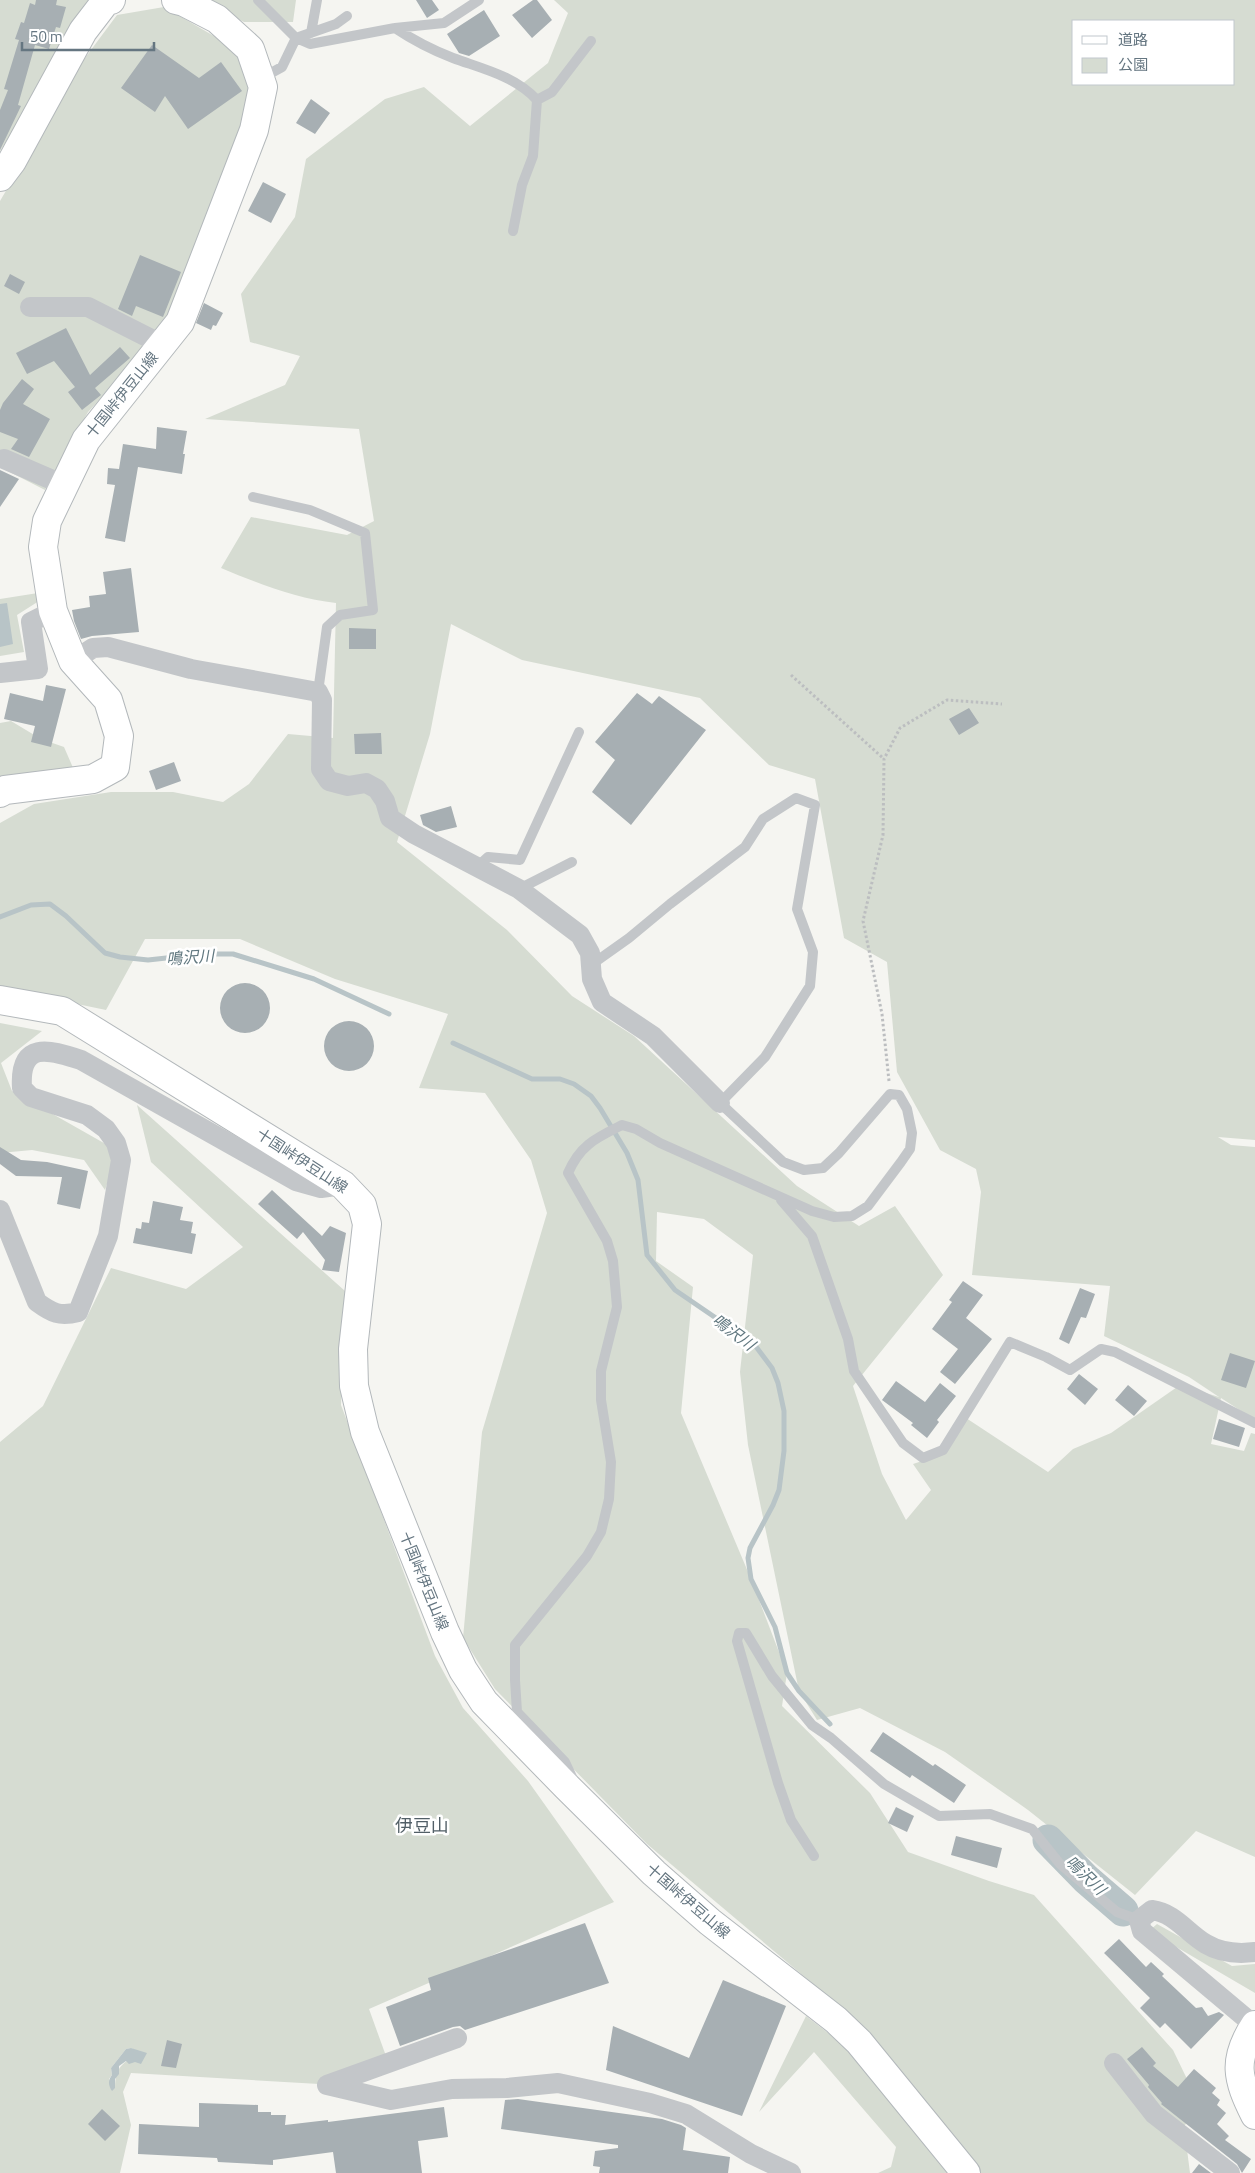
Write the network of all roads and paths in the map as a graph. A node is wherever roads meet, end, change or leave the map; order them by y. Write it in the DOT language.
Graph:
graph roads {
  1 [pos="112,0"];
  2 [pos="176,0"];
  3 [pos="258,0"];
  4 [pos="317,0"];
  5 [pos="479,0"];
  6 [pos="347,16"];
  7 [pos="395,28"];
  8 [pos="311,33"];
  9 [pos="296,38"];
  10 [pos="590,42"];
  11 [pos="260,79"];
  12 [pos="538,100"];
  13 [pos="0,177"];
  14 [pos="513,231"];
  15 [pos="30,307"];
  16 [pos="163,345"];
  17 [pos="4,459"];
  18 [pos="64,485"];
  19 [pos="253,497"];
  20 [pos="52,611"];
  21 [pos="73,661"];
  22 [pos="0,673"];
  23 [pos="791,676"];
  24 [pos="318,692"];
  25 [pos="1002,704"];
  26 [pos="579,732"];
  27 [pos="884,759"];
  28 [pos="0,793"];
  29 [pos="572,862"];
  30 [pos="477,867"];
  31 [pos="519,889"];
  32 [pos="590,965"];
  33 [pos="0,1000"];
  34 [pos="890,1094"];
  35 [pos="720,1103"];
  36 [pos="343,1185"];
  37 [pos="778,1198"];
  38 [pos="0,1210"];
  39 [pos="1255,1423"];
  40 [pos="567,1787"];
  41 [pos="814,1856"];
  42 [pos="1139,1920"];
  43 [pos="1255,1952"];
  44 [pos="1255,2025"];
  45 [pos="457,2038"];
  46 [pos="1114,2063"];
  47 [pos="1255,2115"];
  48 [pos="791,2173"];
  49 [pos="966,2173"];
  50 [pos="1230,2173"];
  1 -- 13 [label="main road"];
  2 -- 11 [label="main road, 十国峠伊豆山線"];
  3 -- 9 [label="lane"];
  4 -- 8 [label="lane"];
  5 -- 7 [label="lane"];
  6 -- 8 [label="lane"];
  7 -- 9 [label="lane"];
  7 -- 12 [label="lane"];
  8 -- 9 [label="lane"];
  9 -- 11 [label="lane"];
  10 -- 12 [label="lane"];
  11 -- 16 [label="main road, 十国峠伊豆山線"];
  12 -- 14 [label="lane"];
  15 -- 16 [label="street"];
  16 -- 18 [label="main road, 十国峠伊豆山線"];
  17 -- 18 [label="street"];
  18 -- 20 [label="main road, 十国峠伊豆山線"];
  19 -- 24 [label="lane"];
  20 -- 21 [label="main road, 十国峠伊豆山線"];
  20 -- 22 [label="street"];
  21 -- 24 [label="street"];
  21 -- 28 [label="main road, 十国峠伊豆山線"];
  23 -- 27 [label="path"];
  24 -- 30 [label="street"];
  25 -- 27 [label="path"];
  26 -- 30 [label="lane"];
  27 -- 34 [label="path"];
  29 -- 31 [label="lane"];
  30 -- 31 [label="street"];
  31 -- 32 [label="street"];
  32 -- 35 [label="street"];
  32 -- 35 [label="lane"];
  33 -- 36 [label="main road, 十国峠伊豆山線"];
  34 -- 35 [label="lane"];
  34 -- 37 [label="lane"];
  36 -- 38 [label="street"];
  36 -- 40 [label="main road, 十国峠伊豆山線"];
  37 -- 39 [label="lane"];
  37 -- 40 [label="lane"];
  40 -- 49 [label="main road, 十国峠伊豆山線"];
  41 -- 42 [label="lane"];
  42 -- 43 [label="street"];
  42 -- 44 [label="street"];
  44 -- 47 [label="main road"];
  45 -- 48 [label="street"];
  46 -- 50 [label="street"];
}
